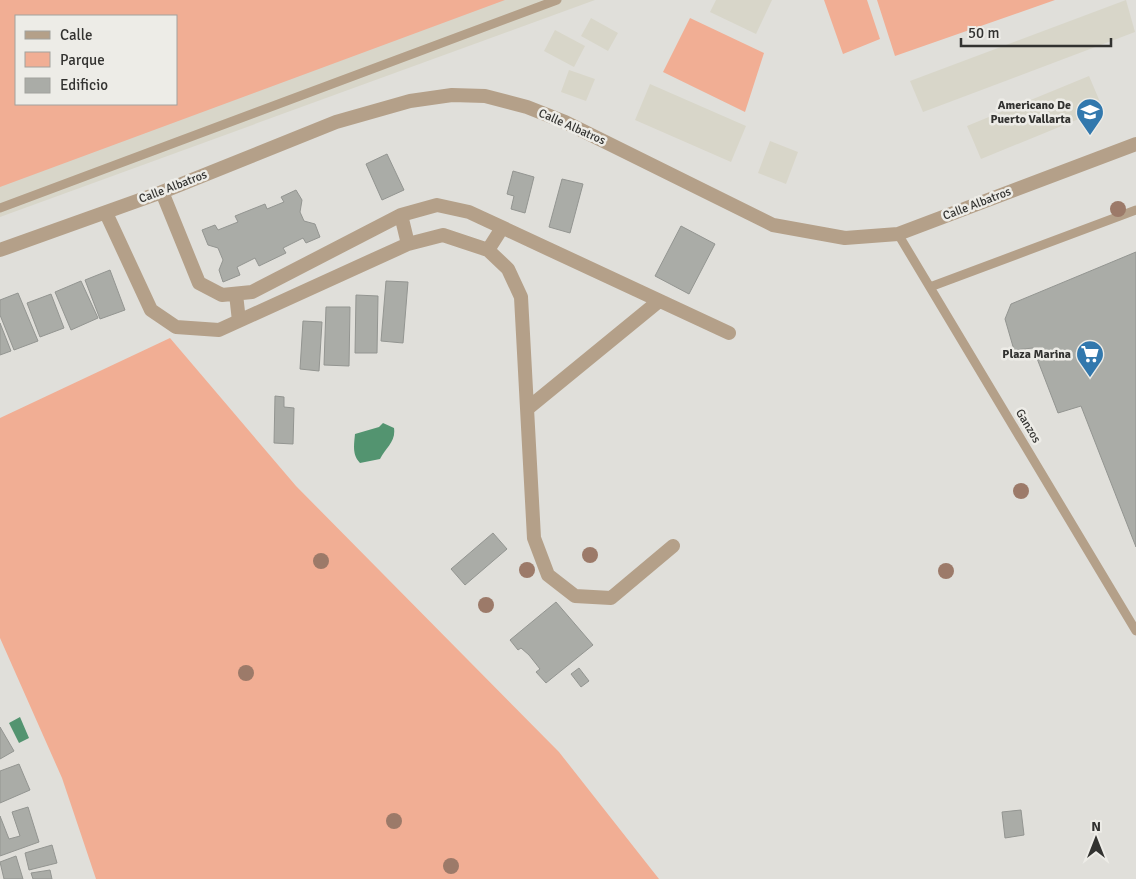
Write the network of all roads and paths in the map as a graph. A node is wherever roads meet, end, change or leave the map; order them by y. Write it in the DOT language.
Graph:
graph roads {
  1 [pos="557,0"];
  2 [pos="1136,144"];
  3 [pos="162,192"];
  4 [pos="0,208"];
  5 [pos="1136,210"];
  6 [pos="106,213"];
  7 [pos="400,215"];
  8 [pos="502,228"];
  9 [pos="898,234"];
  10 [pos="408,244"];
  11 [pos="0,250"];
  12 [pos="488,250"];
  13 [pos="930,287"];
  14 [pos="236,294"];
  15 [pos="659,300"];
  16 [pos="239,321"];
  17 [pos="729,333"];
  18 [pos="527,409"];
  19 [pos="673,546"];
  20 [pos="1136,631"];
  1 -- 4 [label="lane"];
  2 -- 9 [label="street, Calle Albatros"];
  3 -- 6 [label="street, Calle Albatros"];
  3 -- 9 [label="street, Calle Albatros"];
  3 -- 14 [label="street"];
  5 -- 13 [label="lane"];
  6 -- 11 [label="street, Calle Albatros"];
  6 -- 16 [label="street"];
  7 -- 8 [label="street"];
  7 -- 10 [label="street"];
  7 -- 14 [label="street"];
  8 -- 12 [label="street"];
  8 -- 15 [label="street"];
  9 -- 13 [label="lane, Ganzos"];
  10 -- 12 [label="street"];
  10 -- 16 [label="street"];
  12 -- 18 [label="street"];
  13 -- 20 [label="lane, Ganzos"];
  14 -- 16 [label="street"];
  15 -- 17 [label="street"];
  15 -- 18 [label="street"];
  18 -- 19 [label="street"];
}
